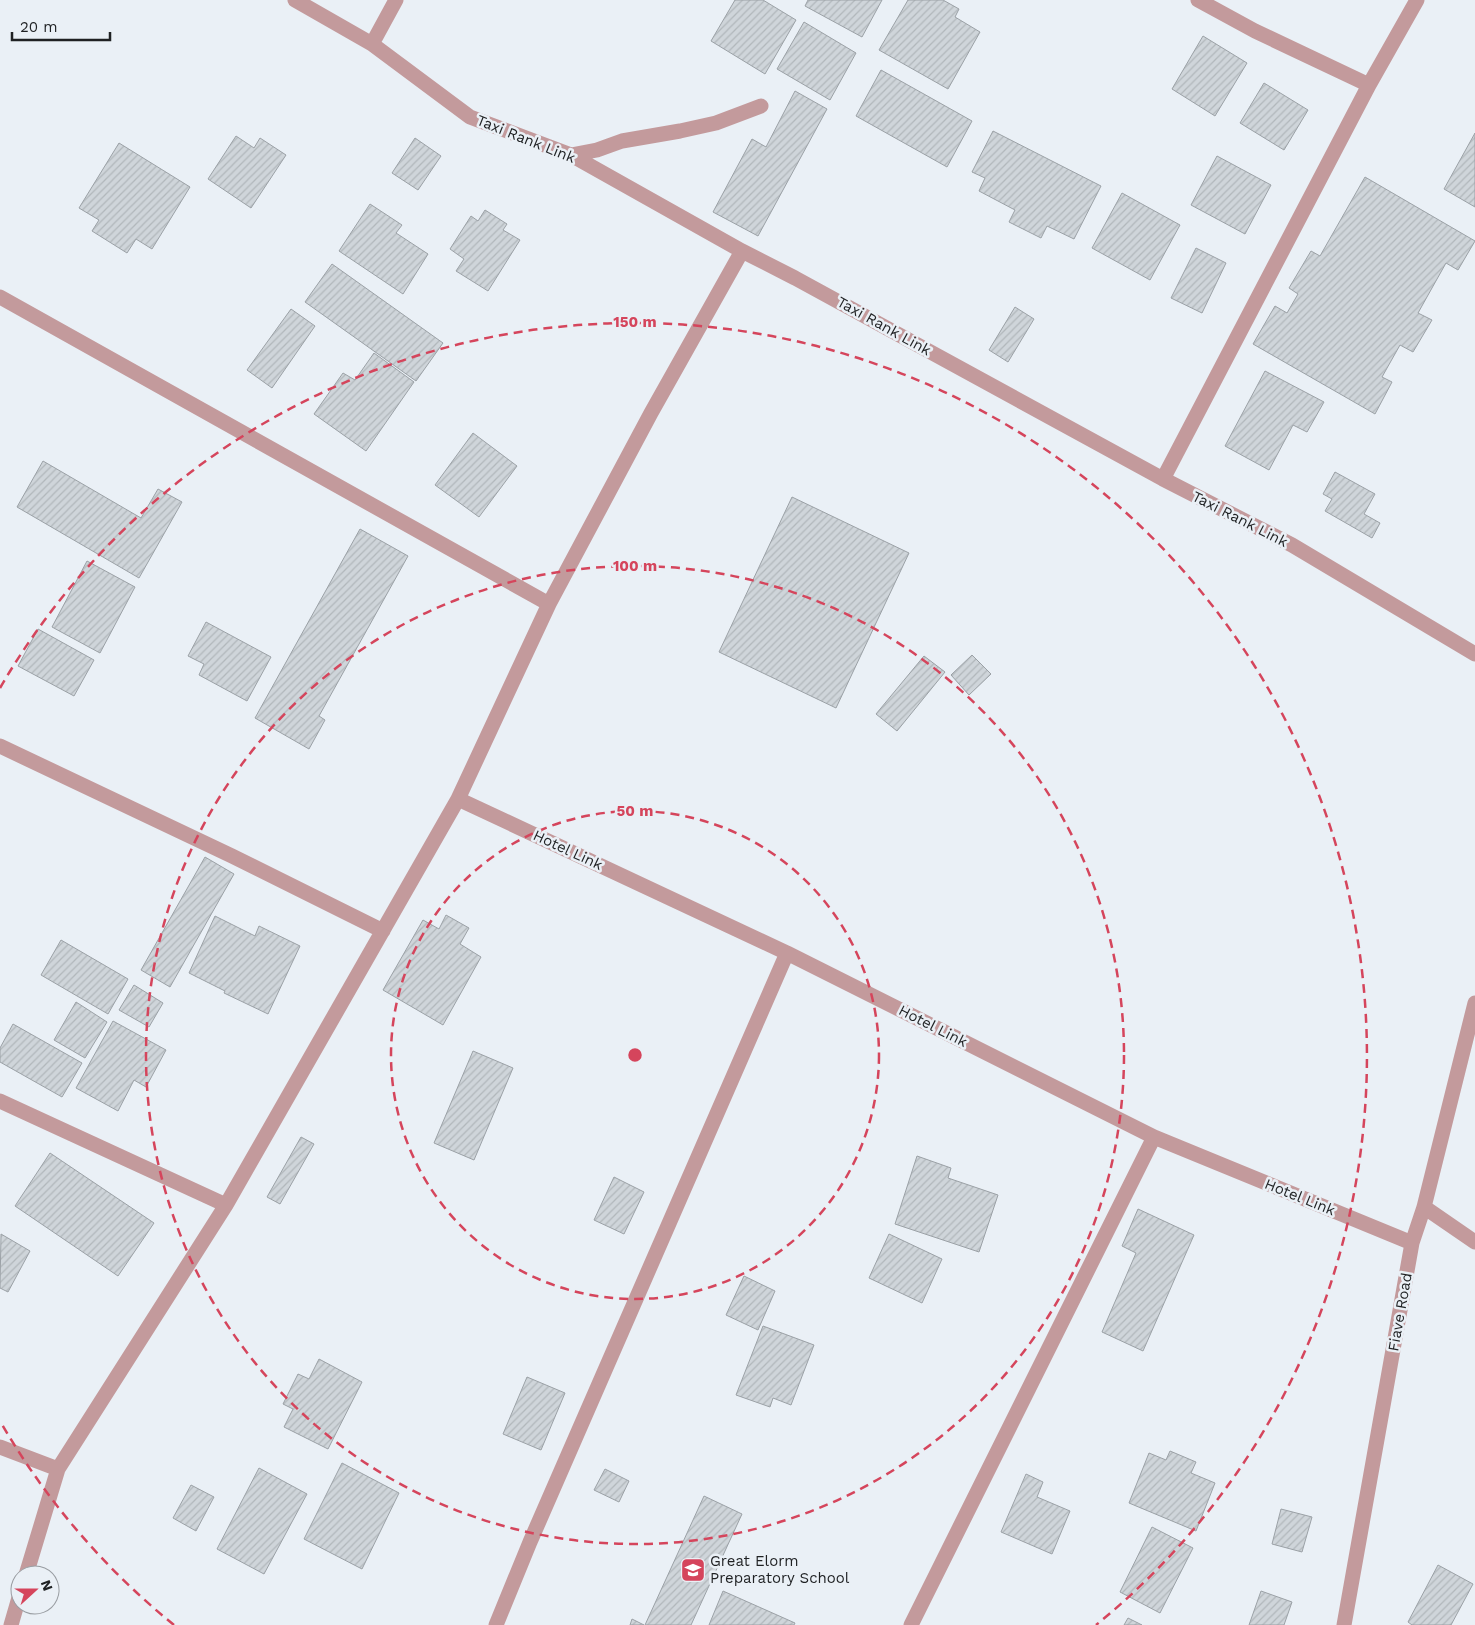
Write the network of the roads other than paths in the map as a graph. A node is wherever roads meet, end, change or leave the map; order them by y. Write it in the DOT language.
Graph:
graph roads {
  1 [pos="295,0"];
  2 [pos="396,0"];
  3 [pos="1198,0"];
  4 [pos="1416,0"];
  5 [pos="372,44"];
  6 [pos="1368,85"];
  7 [pos="761,106"];
  8 [pos="571,155"];
  9 [pos="742,251"];
  10 [pos="0,298"];
  11 [pos="1163,479"];
  12 [pos="549,604"];
  13 [pos="1475,654"];
  14 [pos="0,746"];
  15 [pos="458,799"];
  16 [pos="383,931"];
  17 [pos="788,953"];
  18 [pos="1475,1002"];
  19 [pos="0,1102"];
  20 [pos="1154,1136"];
  21 [pos="226,1205"];
  22 [pos="1424,1206"];
  23 [pos="1475,1242"];
  24 [pos="1412,1243"];
  25 [pos="0,1447"];
  26 [pos="58,1469"];
  27 [pos="29,1565"];
  28 [pos="496,1625"];
  29 [pos="911,1625"];
  30 [pos="1344,1625"];
  1 -- 5 [label="street, Taxi Rank Link"];
  2 -- 5 [label="street"];
  3 -- 6 [label="street"];
  4 -- 6 [label="street"];
  5 -- 8 [label="street, Taxi Rank Link"];
  6 -- 11 [label="street"];
  7 -- 8 [label="street"];
  8 -- 9 [label="street, Taxi Rank Link"];
  9 -- 11 [label="street, Taxi Rank Link"];
  9 -- 12 [label="street"];
  10 -- 12 [label="street"];
  11 -- 13 [label="street, Taxi Rank Link"];
  12 -- 15 [label="street"];
  14 -- 16 [label="street"];
  15 -- 16 [label="street"];
  15 -- 17 [label="street, Hotel Link"];
  16 -- 21 [label="street"];
  17 -- 20 [label="street, Hotel Link"];
  17 -- 28 [label="street"];
  18 -- 22 [label="street, Fiave Road"];
  19 -- 21 [label="street"];
  20 -- 24 [label="street, Hotel Link"];
  20 -- 29 [label="street"];
  21 -- 26 [label="street"];
  22 -- 23 [label="street"];
  22 -- 24 [label="street, Fiave Road"];
  24 -- 30 [label="street, Fiave Road"];
  25 -- 26 [label="street"];
  26 -- 27 [label="street"];
}
